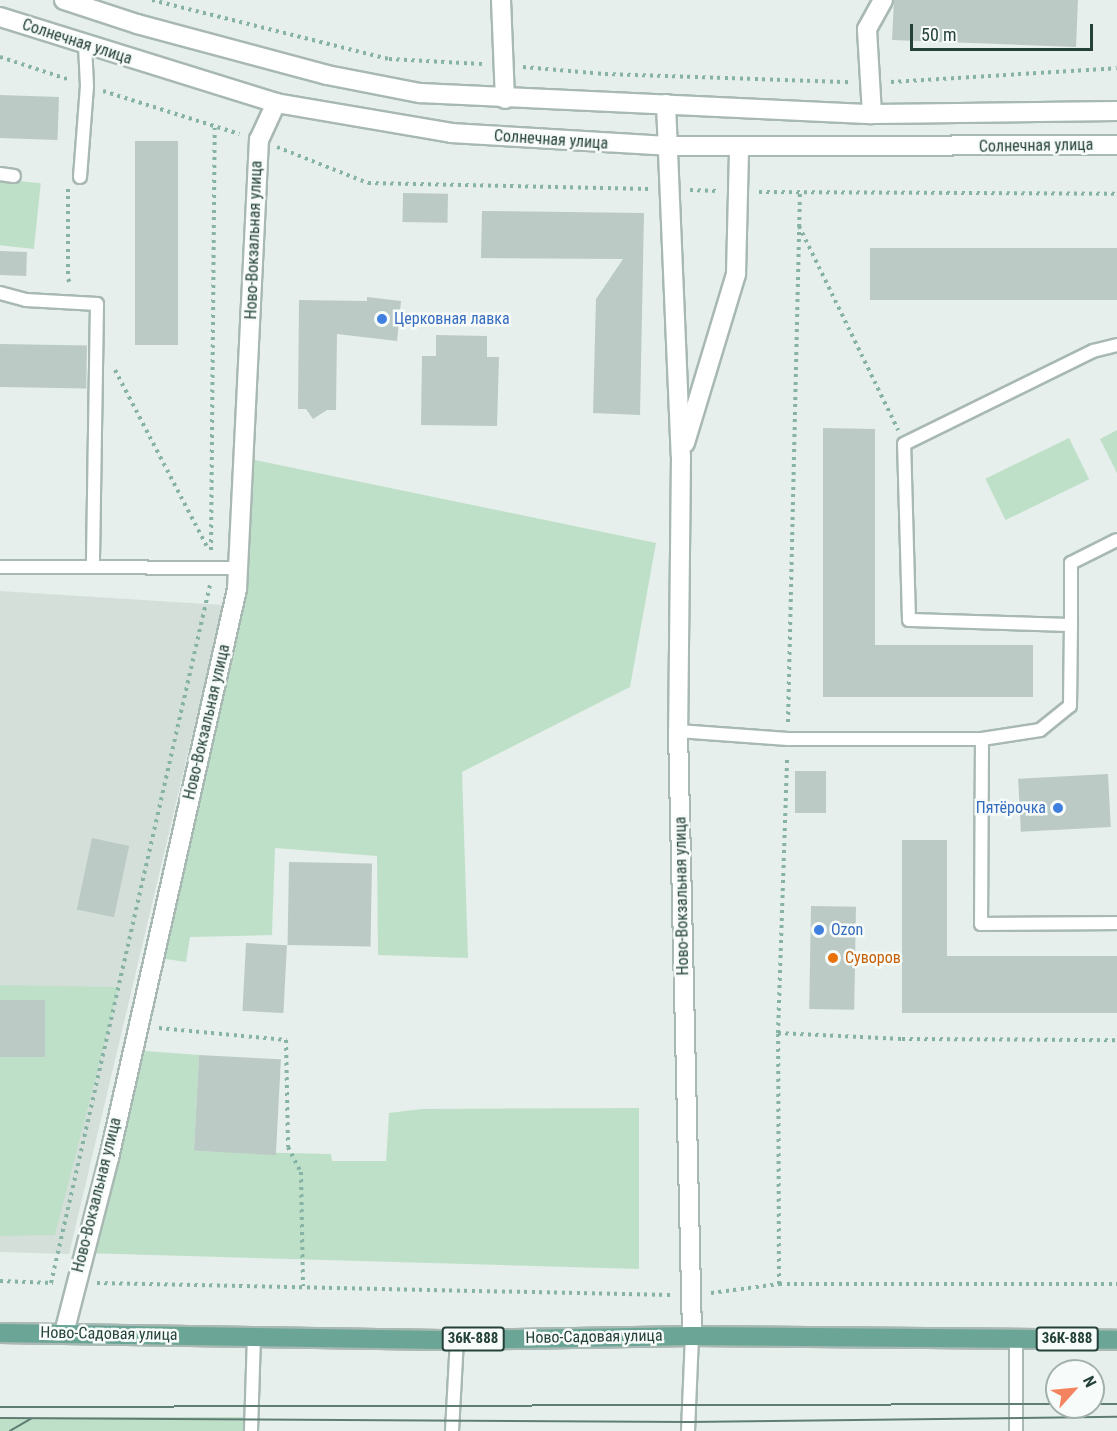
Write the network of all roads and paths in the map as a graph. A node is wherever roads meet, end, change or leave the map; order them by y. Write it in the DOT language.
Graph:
graph roads {
  1 [pos="152,0"];
  2 [pos="501,0"];
  3 [pos="883,0"];
  4 [pos="74,2"];
  5 [pos="0,17"];
  6 [pos="85,45"];
  7 [pos="0,57"];
  8 [pos="501,65"];
  9 [pos="1117,68"];
  10 [pos="872,83"];
  11 [pos="87,86"];
  12 [pos="505,99"];
  13 [pos="276,103"];
  14 [pos="666,104"];
  15 [pos="1117,111"];
  16 [pos="872,114"];
  17 [pos="215,128"];
  18 [pos="259,140"];
  19 [pos="1117,145"];
  20 [pos="668,146"];
  21 [pos="739,147"];
  22 [pos="0,174"];
  23 [pos="14,176"];
  24 [pos="80,177"];
  25 [pos="68,187"];
  26 [pos="670,189"];
  27 [pos="738,192"];
  28 [pos="1117,194"];
  29 [pos="799,226"];
  30 [pos="0,293"];
  31 [pos="81,303"];
  32 [pos="1117,345"];
  33 [pos="113,367"];
  34 [pos="904,444"];
  35 [pos="681,456"];
  36 [pos="1117,540"];
  37 [pos="0,567"];
  38 [pos="93,567"];
  39 [pos="211,568"];
  40 [pos="240,568"];
  41 [pos="1071,625"];
  42 [pos="678,731"];
  43 [pos="982,739"];
  44 [pos="1117,923"];
  45 [pos="111,1022"];
  46 [pos="137,1026"];
  47 [pos="778,1033"];
  48 [pos="1117,1040"];
  49 [pos="0,1281"];
  50 [pos="51,1283"];
  51 [pos="75,1283"];
  52 [pos="1117,1284"];
  53 [pos="303,1286"];
  54 [pos="691,1296"];
  55 [pos="0,1333"];
  56 [pos="64,1333"];
  57 [pos="254,1335"];
  58 [pos="692,1336"];
  59 [pos="1016,1338"];
  60 [pos="458,1340"];
  61 [pos="1117,1340"];
  62 [pos="251,1431"];
  63 [pos="452,1431"];
  64 [pos="688,1431"];
  65 [pos="1016,1431"];
  1 -- 8 [label="path"];
  2 -- 8 [label="street"];
  3 -- 10 [label="street"];
  4 -- 12 [label="street, Солнечная улица"];
  5 -- 6 [label="street, Солнечная улица"];
  6 -- 11 [label="lane"];
  6 -- 13 [label="street, Солнечная улица"];
  7 -- 11 [label="path"];
  8 -- 10 [label="path"];
  8 -- 12 [label="street"];
  9 -- 10 [label="path"];
  10 -- 16 [label="street"];
  11 -- 17 [label="path"];
  11 -- 24 [label="lane"];
  12 -- 14 [label="street, Солнечная улица"];
  13 -- 18 [label="street, Ново-Вокзальная улица"];
  13 -- 20 [label="street, Солнечная улица"];
  14 -- 16 [label="street, Солнечная улица"];
  14 -- 20 [label="street, Ново-Вокзальная улица"];
  15 -- 16 [label="street, Солнечная улица"];
  17 -- 18 [label="path"];
  17 -- 33 [label="path"];
  18 -- 26 [label="path"];
  18 -- 40 [label="street, Ново-Вокзальная улица"];
  19 -- 21 [label="street, Солнечная улица"];
  20 -- 21 [label="street, Солнечная улица"];
  20 -- 26 [label="street, Ново-Вокзальная улица"];
  21 -- 27 [label="street, Ново-Вокзальная улица"];
  22 -- 23 [label="lane"];
  25 -- 31 [label="path"];
  26 -- 27 [label="path"];
  26 -- 35 [label="street, Ново-Вокзальная улица"];
  27 -- 28 [label="path"];
  27 -- 35 [label="street, Ново-Вокзальная улица"];
  29 -- 34 [label="path"];
  30 -- 31 [label="lane"];
  31 -- 38 [label="lane"];
  32 -- 34 [label="lane"];
  34 -- 41 [label="lane"];
  35 -- 42 [label="street, Ново-Вокзальная улица"];
  36 -- 41 [label="lane"];
  37 -- 38 [label="lane"];
  38 -- 39 [label="lane"];
  39 -- 40 [label="lane"];
  39 -- 45 [label="path"];
  40 -- 46 [label="street, Ново-Вокзальная улица"];
  41 -- 43 [label="lane"];
  42 -- 43 [label="lane"];
  42 -- 54 [label="street, Ново-Вокзальная улица"];
  43 -- 44 [label="lane"];
  45 -- 46 [label="path"];
  45 -- 50 [label="path"];
  46 -- 51 [label="street, Ново-Вокзальная улица"];
  46 -- 53 [label="path"];
  47 -- 48 [label="path"];
  49 -- 50 [label="path"];
  50 -- 51 [label="path"];
  51 -- 53 [label="path"];
  51 -- 56 [label="street, Ново-Вокзальная улица"];
  52 -- 54 [label="path"];
  53 -- 54 [label="path"];
  54 -- 58 [label="street, Ново-Вокзальная улица"];
  55 -- 56 [label="main road, Ново-Садовая улица / 36К-888"];
  56 -- 57 [label="main road, Ново-Садовая улица / 36К-888"];
  57 -- 60 [label="main road, Ново-Садовая улица / 36К-888"];
  57 -- 62 [label="lane"];
  58 -- 59 [label="main road, Ново-Садовая улица / 36К-888"];
  58 -- 60 [label="main road, Ново-Садовая улица / 36К-888"];
  58 -- 64 [label="lane"];
  59 -- 61 [label="main road, Ново-Садовая улица / 36К-888"];
  59 -- 65 [label="lane"];
  60 -- 63 [label="lane"];
}
